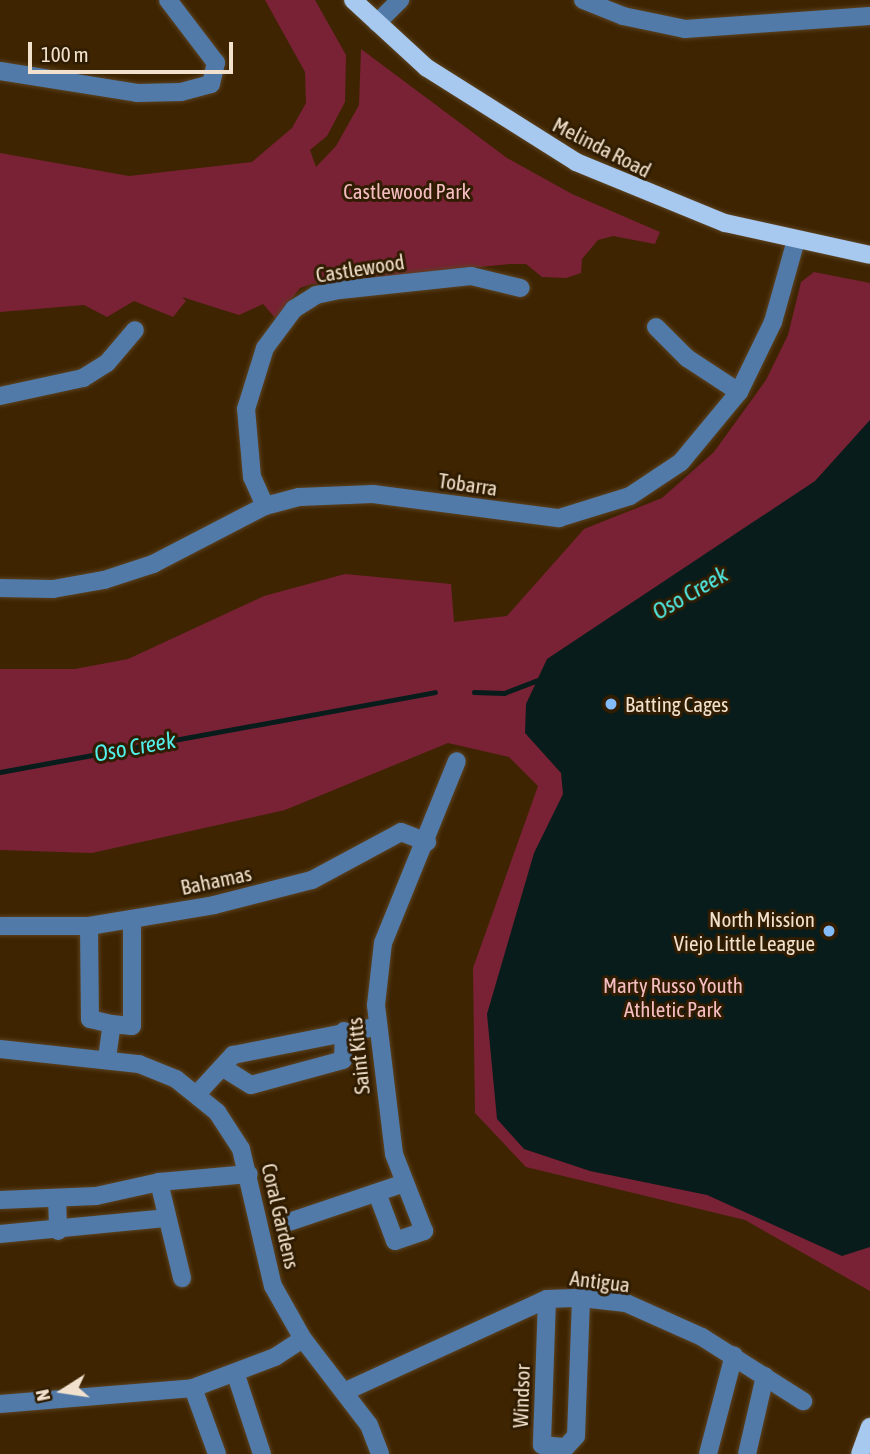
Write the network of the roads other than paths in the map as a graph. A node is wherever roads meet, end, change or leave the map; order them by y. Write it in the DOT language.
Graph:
graph roads {
  1 [pos="168,0"];
  2 [pos="400,0"];
  3 [pos="583,0"];
  4 [pos="357,1"];
  5 [pos="870,16"];
  6 [pos="377,23"];
  7 [pos="0,71"];
  8 [pos="796,240"];
  9 [pos="870,255"];
  10 [pos="521,288"];
  11 [pos="656,327"];
  12 [pos="135,330"];
  13 [pos="739,392"];
  14 [pos="0,396"];
  15 [pos="265,506"];
  16 [pos="0,589"];
  17 [pos="457,761"];
  18 [pos="427,842"];
  19 [pos="132,920"];
  20 [pos="0,926"];
  21 [pos="89,926"];
  22 [pos="112,1024"];
  23 [pos="375,1027"];
  24 [pos="344,1031"];
  25 [pos="0,1049"];
  26 [pos="107,1058"];
  27 [pos="222,1067"];
  28 [pos="198,1093"];
  29 [pos="249,1174"];
  30 [pos="159,1182"];
  31 [pos="405,1183"];
  32 [pos="377,1193"];
  33 [pos="57,1198"];
  34 [pos="0,1200"];
  35 [pos="165,1218"];
  36 [pos="289,1222"];
  37 [pos="58,1231"];
  38 [pos="0,1234"];
  39 [pos="182,1278"];
  40 [pos="547,1298"];
  41 [pos="581,1298"];
  42 [pos="303,1339"];
  43 [pos="734,1355"];
  44 [pos="236,1375"];
  45 [pos="765,1376"];
  46 [pos="193,1388"];
  47 [pos="346,1391"];
  48 [pos="803,1401"];
  49 [pos="0,1404"];
  50 [pos="870,1427"];
  51 [pos="217,1454"];
  52 [pos="262,1454"];
  53 [pos="380,1454"];
  54 [pos="708,1454"];
  55 [pos="747,1454"];
  56 [pos="860,1454"];
  1 -- 7 [label="street"];
  2 -- 6 [label="street"];
  3 -- 5 [label="street"];
  4 -- 6 [label="main road, Melinda Road"];
  6 -- 8 [label="main road, Melinda Road"];
  8 -- 9 [label="main road, Melinda Road"];
  8 -- 13 [label="street, Tobarra"];
  10 -- 15 [label="street, Castlewood"];
  11 -- 13 [label="street"];
  12 -- 14 [label="street"];
  13 -- 15 [label="street, Tobarra"];
  15 -- 16 [label="street, Tobarra"];
  17 -- 18 [label="street, Saint Kitts"];
  18 -- 19 [label="street, Bahamas"];
  18 -- 23 [label="street, Saint Kitts"];
  19 -- 21 [label="street, Bahamas"];
  19 -- 22 [label="street"];
  20 -- 21 [label="street, Bahamas"];
  21 -- 22 [label="street"];
  22 -- 26 [label="street"];
  23 -- 24 [label="street"];
  23 -- 31 [label="street, Saint Kitts"];
  24 -- 27 [label="street"];
  24 -- 27 [label="street"];
  25 -- 26 [label="street, Coral Gardens"];
  26 -- 28 [label="street, Coral Gardens"];
  27 -- 28 [label="street"];
  28 -- 29 [label="street, Coral Gardens"];
  29 -- 30 [label="street"];
  29 -- 42 [label="street, Coral Gardens"];
  30 -- 33 [label="street"];
  30 -- 35 [label="street"];
  31 -- 32 [label="street"];
  31 -- 32 [label="street, Saint Kitts"];
  32 -- 36 [label="street"];
  33 -- 34 [label="street"];
  33 -- 37 [label="street"];
  35 -- 37 [label="street"];
  35 -- 39 [label="street"];
  37 -- 38 [label="street"];
  40 -- 41 [label="street, Antigua"];
  40 -- 41 [label="street, Windsor"];
  40 -- 47 [label="street, Antigua"];
  41 -- 43 [label="street, Antigua"];
  42 -- 44 [label="street"];
  42 -- 47 [label="street, Coral Gardens"];
  43 -- 45 [label="street, Antigua"];
  43 -- 54 [label="street"];
  44 -- 46 [label="street"];
  44 -- 52 [label="street"];
  45 -- 48 [label="street, Antigua"];
  45 -- 55 [label="street"];
  46 -- 49 [label="street"];
  46 -- 51 [label="street"];
  47 -- 53 [label="street, Coral Gardens"];
  50 -- 56 [label="main road"];
}
